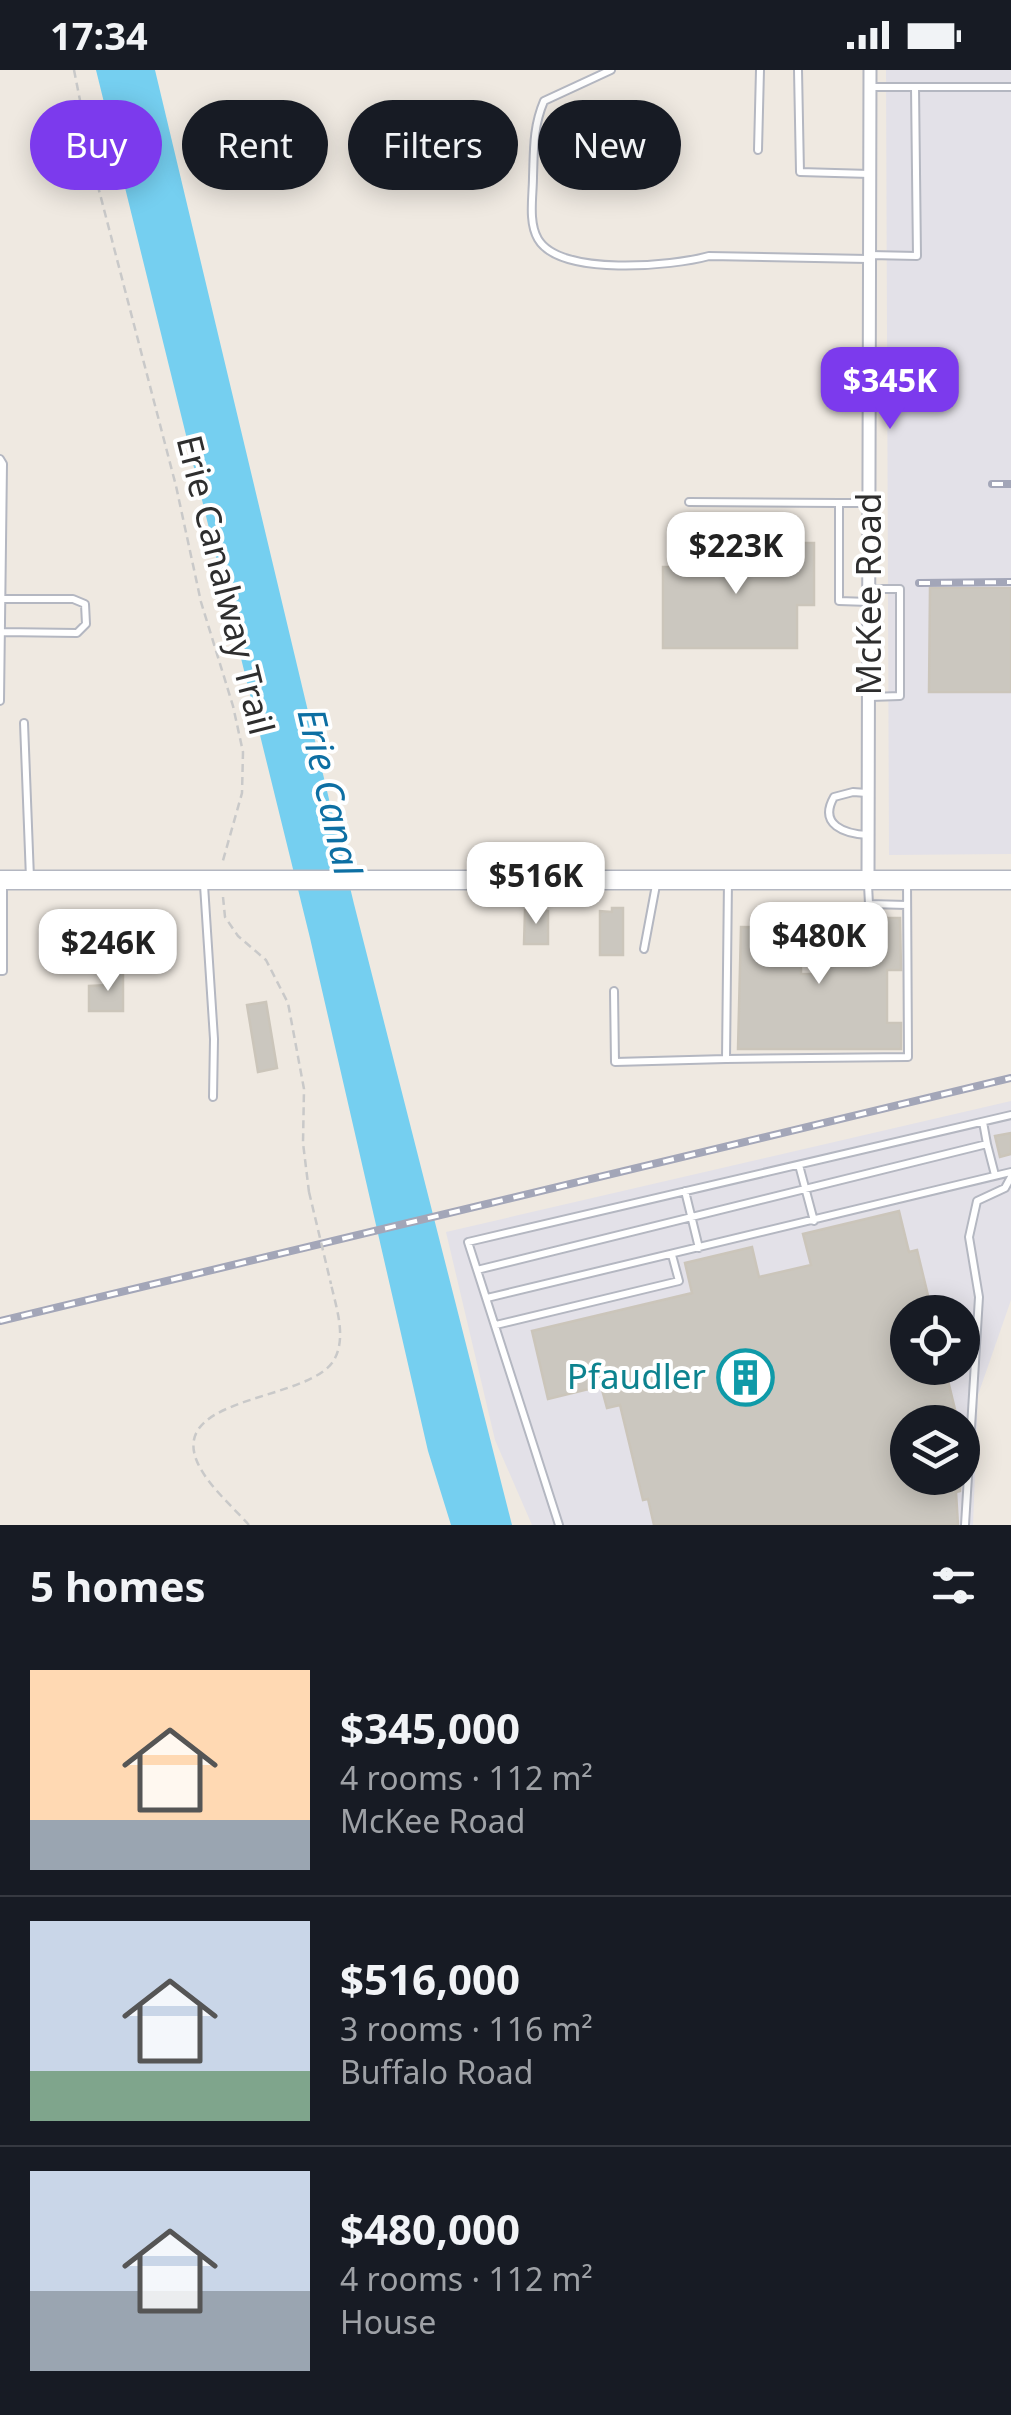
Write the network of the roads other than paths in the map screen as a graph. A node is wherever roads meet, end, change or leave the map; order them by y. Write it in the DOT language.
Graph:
graph roads {
  1 [pos="612,70"];
  2 [pos="760,70"];
  3 [pos="798,70"];
  4 [pos="870,70"];
  5 [pos="870,87"];
  6 [pos="915,87"];
  7 [pos="1011,87"];
  8 [pos="758,150"];
  9 [pos="870,174"];
  10 [pos="870,257"];
  11 [pos="0,459"];
  12 [pos="689,502"];
  13 [pos="839,503"];
  14 [pos="869,503"];
  15 [pos="869,595"];
  16 [pos="2,599"];
  17 [pos="1,632"];
  18 [pos="869,697"];
  19 [pos="0,701"];
  20 [pos="24,724"];
  21 [pos="868,794"];
  22 [pos="868,835"];
  23 [pos="212,878"];
  24 [pos="656,878"];
  25 [pos="728,878"];
  26 [pos="868,878"];
  27 [pos="908,879"];
  28 [pos="2,880"];
  29 [pos="30,880"];
  30 [pos="1011,880"];
  31 [pos="907,905"];
  32 [pos="2,907"];
  33 [pos="644,949"];
  34 [pos="0,972"];
  35 [pos="614,991"];
  36 [pos="726,1059"];
  37 [pos="213,1097"];
  38 [pos="1011,1115"];
  39 [pos="983,1122"];
  40 [pos="987,1144"];
  41 [pos="799,1165"];
  42 [pos="1011,1174"];
  43 [pos="995,1175"];
  44 [pos="805,1189"];
  45 [pos="686,1191"];
  46 [pos="692,1217"];
  47 [pos="814,1221"];
  48 [pos="699,1248"];
  49 [pos="672,1255"];
  50 [pos="477,1270"];
  51 [pos="487,1298"];
  52 [pos="496,1326"];
  53 [pos="559,1525"];
  54 [pos="965,1525"];
  1 -- 10 [label="lane"];
  2 -- 8 [label="lane"];
  3 -- 9 [label="lane"];
  4 -- 5 [label="street, McKee Road"];
  5 -- 6 [label="lane"];
  5 -- 9 [label="street, McKee Road"];
  6 -- 7 [label="lane"];
  6 -- 10 [label="lane"];
  9 -- 10 [label="street, McKee Road"];
  10 -- 14 [label="street, McKee Road"];
  11 -- 16 [label="lane"];
  12 -- 13 [label="lane"];
  13 -- 14 [label="lane"];
  13 -- 15 [label="lane"];
  14 -- 15 [label="street, McKee Road"];
  15 -- 18 [label="street, McKee Road"];
  15 -- 18 [label="lane"];
  16 -- 17 [label="lane"];
  16 -- 17 [label="lane"];
  17 -- 19 [label="lane"];
  18 -- 21 [label="street, McKee Road"];
  20 -- 29 [label="lane"];
  21 -- 22 [label="street, McKee Road"];
  21 -- 22 [label="lane"];
  22 -- 26 [label="street, McKee Road"];
  23 -- 24 [label="main road"];
  23 -- 29 [label="main road"];
  23 -- 37 [label="lane"];
  24 -- 25 [label="main road"];
  24 -- 33 [label="lane"];
  25 -- 26 [label="main road"];
  25 -- 36 [label="lane"];
  26 -- 27 [label="main road"];
  26 -- 31 [label="lane"];
  27 -- 30 [label="main road"];
  27 -- 31 [label="lane"];
  28 -- 29 [label="main road"];
  28 -- 32 [label="lane"];
  31 -- 36 [label="lane"];
  32 -- 34 [label="lane"];
  35 -- 36 [label="lane"];
  38 -- 39 [label="lane"];
  39 -- 40 [label="lane"];
  39 -- 41 [label="lane"];
  40 -- 43 [label="lane"];
  40 -- 44 [label="lane"];
  41 -- 44 [label="lane"];
  41 -- 45 [label="lane"];
  42 -- 43 [label="lane"];
  42 -- 54 [label="lane"];
  43 -- 47 [label="lane"];
  44 -- 46 [label="lane"];
  44 -- 47 [label="lane"];
  45 -- 46 [label="lane"];
  45 -- 50 [label="lane"];
  46 -- 48 [label="lane"];
  46 -- 50 [label="lane"];
  47 -- 48 [label="lane"];
  48 -- 49 [label="lane"];
  49 -- 51 [label="lane"];
  49 -- 52 [label="lane"];
  50 -- 51 [label="lane"];
  51 -- 52 [label="lane"];
  52 -- 53 [label="lane"];
}
